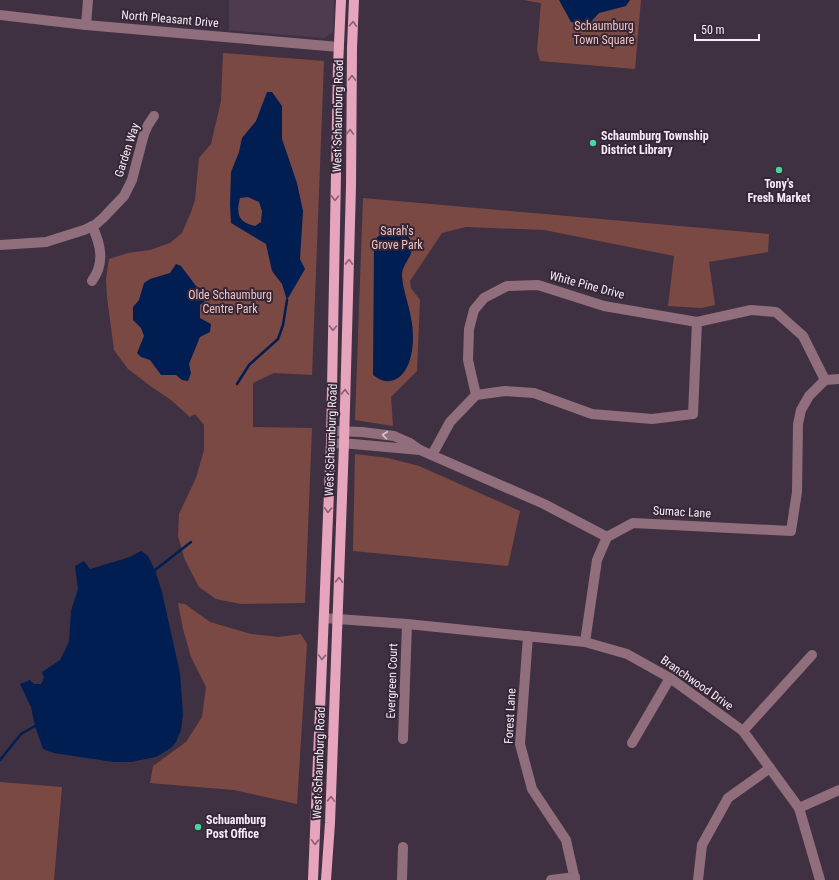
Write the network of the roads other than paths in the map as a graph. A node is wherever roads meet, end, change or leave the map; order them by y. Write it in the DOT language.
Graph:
graph roads {
  1 [pos="88,0"];
  2 [pos="341,0"];
  3 [pos="354,0"];
  4 [pos="0,15"];
  5 [pos="86,25"];
  6 [pos="339,47"];
  7 [pos="154,116"];
  8 [pos="92,226"];
  9 [pos="0,245"];
  10 [pos="92,281"];
  11 [pos="697,322"];
  12 [pos="839,379"];
  13 [pos="825,380"];
  14 [pos="476,395"];
  15 [pos="331,431"];
  16 [pos="344,431"];
  17 [pos="330,443"];
  18 [pos="344,443"];
  19 [pos="420,450"];
  20 [pos="432,455"];
  21 [pos="607,537"];
  22 [pos="324,618"];
  23 [pos="337,619"];
  24 [pos="407,624"];
  25 [pos="528,636"];
  26 [pos="585,642"];
  27 [pos="812,656"];
  28 [pos="670,678"];
  29 [pos="743,731"];
  30 [pos="403,739"];
  31 [pos="632,743"];
  32 [pos="770,768"];
  33 [pos="839,790"];
  34 [pos="799,808"];
  35 [pos="403,847"];
  36 [pos="575,878"];
  37 [pos="313,880"];
  38 [pos="326,880"];
  39 [pos="402,880"];
  40 [pos="551,880"];
  41 [pos="698,880"];
  42 [pos="820,880"];
  1 -- 5 [label="street"];
  2 -- 6 [label="main road, West Schaumburg Road"];
  16 -- 3 [label="main road, West Schaumburg Road, one-way"];
  4 -- 5 [label="street, North Pleasant Drive"];
  5 -- 6 [label="street, North Pleasant Drive"];
  6 -- 15 [label="main road, West Schaumburg Road, one-way"];
  7 -- 8 [label="street, Garden Way"];
  8 -- 9 [label="street, Garden Way"];
  8 -- 10 [label="street"];
  11 -- 13 [label="street, White Pine Drive"];
  11 -- 14 [label="street"];
  11 -- 14 [label="street, White Pine Drive"];
  12 -- 13 [label="street"];
  13 -- 21 [label="street, Sumac Lane"];
  14 -- 20 [label="street"];
  15 -- 16 [label="street"];
  15 -- 17 [label="main road, West Schaumburg Road"];
  16 -- 18 [label="main road, West Schaumburg Road"];
  19 -- 16 [label="street, one-way"];
  17 -- 18 [label="street"];
  17 -- 22 [label="main road, West Schaumburg Road, one-way"];
  18 -- 19 [label="street"];
  23 -- 18 [label="main road, West Schaumburg Road, one-way"];
  19 -- 20 [label="street"];
  20 -- 21 [label="street"];
  21 -- 26 [label="street"];
  22 -- 23 [label="street, Branchwood Drive"];
  22 -- 37 [label="main road, West Schaumburg Road, one-way"];
  23 -- 24 [label="street, Branchwood Drive"];
  38 -- 23 [label="main road, West Schaumburg Road, one-way"];
  24 -- 25 [label="street, Branchwood Drive"];
  24 -- 30 [label="street, Evergreen Court"];
  25 -- 26 [label="street, Branchwood Drive"];
  25 -- 36 [label="street, Forest Lane"];
  26 -- 28 [label="street, Branchwood Drive"];
  27 -- 29 [label="street"];
  28 -- 29 [label="street, Branchwood Drive"];
  28 -- 31 [label="street"];
  29 -- 32 [label="street, Branchwood Drive"];
  32 -- 34 [label="street, Branchwood Drive"];
  32 -- 41 [label="street"];
  33 -- 34 [label="street"];
  34 -- 42 [label="street, Branchwood Drive"];
  35 -- 39 [label="street"];
  36 -- 40 [label="street"];
}
